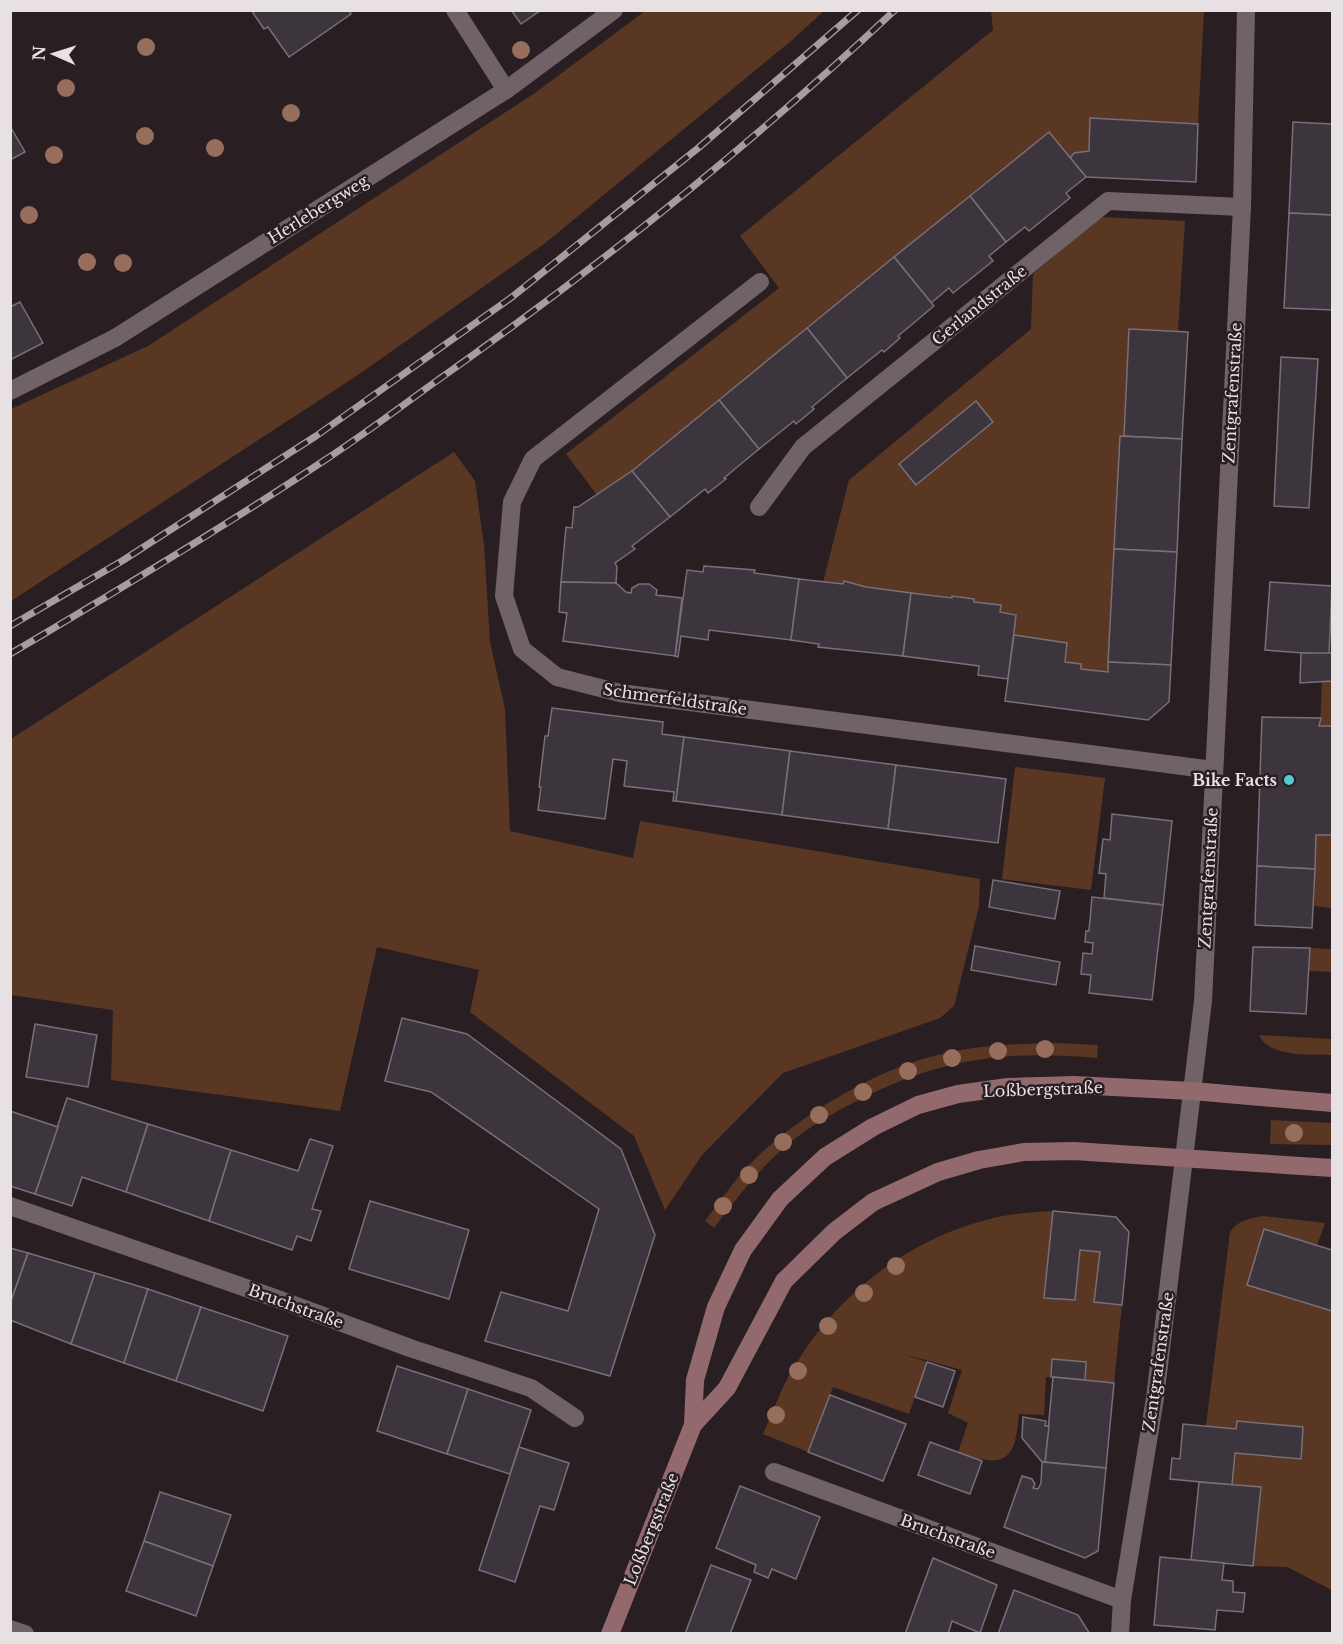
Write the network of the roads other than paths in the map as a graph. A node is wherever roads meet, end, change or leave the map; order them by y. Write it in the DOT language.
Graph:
graph roads {
  1 [pos="455,10"];
  2 [pos="614,10"];
  3 [pos="1246,10"];
  4 [pos="506,90"];
  5 [pos="1242,207"];
  6 [pos="760,282"];
  7 [pos="10,391"];
  8 [pos="759,507"];
  9 [pos="1214,770"];
  10 [pos="1192,1091"];
  11 [pos="1332,1103"];
  12 [pos="1185,1159"];
  13 [pos="1332,1168"];
  14 [pos="10,1206"];
  15 [pos="575,1418"];
  16 [pos="693,1425"];
  17 [pos="774,1472"];
  18 [pos="1122,1600"];
  19 [pos="10,1629"];
  20 [pos="25,1634"];
  21 [pos="610,1634"];
  22 [pos="1120,1634"];
  1 -- 4 [label="street"];
  2 -- 4 [label="street, Herlebergweg"];
  3 -- 5 [label="street, Zentgrafenstraße"];
  4 -- 7 [label="street, Herlebergweg"];
  5 -- 8 [label="street, Gerlandstraße"];
  5 -- 9 [label="street, Zentgrafenstraße"];
  6 -- 9 [label="street, Schmerfeldstraße"];
  9 -- 10 [label="street, Zentgrafenstraße"];
  10 -- 11 [label="main road, Loßbergstraße"];
  10 -- 12 [label="street, Zentgrafenstraße"];
  10 -- 16 [label="main road, Loßbergstraße"];
  12 -- 13 [label="main road, Loßbergstraße"];
  12 -- 16 [label="main road, Loßbergstraße"];
  12 -- 18 [label="street, Zentgrafenstraße"];
  14 -- 15 [label="street, Bruchstraße"];
  16 -- 21 [label="main road, Loßbergstraße"];
  17 -- 18 [label="street, Bruchstraße"];
  18 -- 22 [label="street, Zentgrafenstraße"];
  19 -- 20 [label="street"];
}
